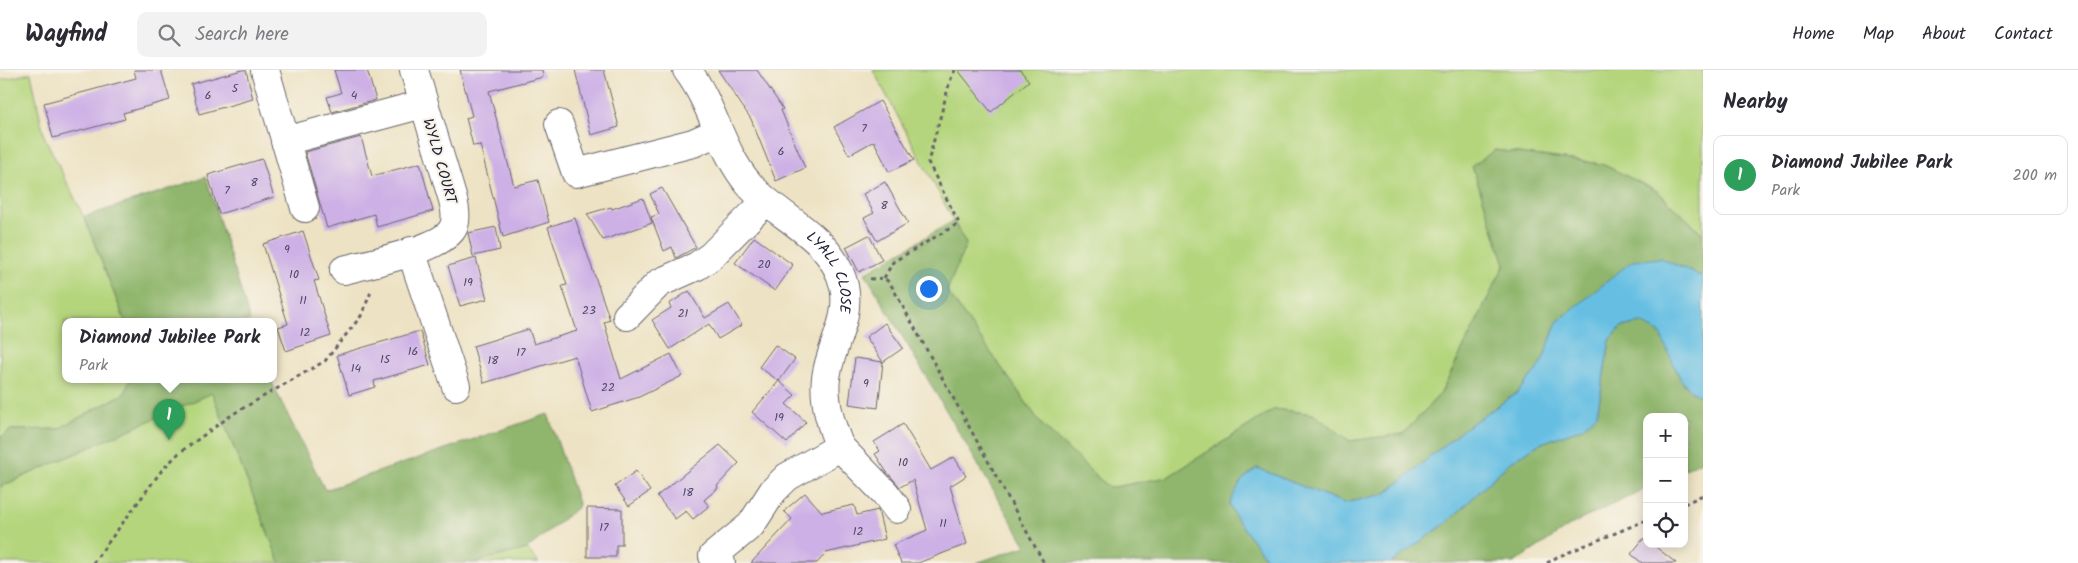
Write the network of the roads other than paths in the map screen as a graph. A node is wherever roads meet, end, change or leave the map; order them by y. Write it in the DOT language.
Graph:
graph roads {
  1 [pos="265,70"];
  2 [pos="414,70"];
  3 [pos="687,70"];
  4 [pos="423,104"];
  5 [pos="559,124"];
  6 [pos="718,132"];
  7 [pos="285,141"];
  8 [pos="766,201"];
  9 [pos="305,208"];
  10 [pos="411,251"];
  11 [pos="344,270"];
  12 [pos="627,316"];
  13 [pos="456,386"];
  14 [pos="840,447"];
  15 [pos="897,509"];
  16 [pos="717,559"];
  1 -- 7 [label="street"];
  2 -- 4 [label="street, WYLD COURT"];
  3 -- 6 [label="street, LYALL CLOSE"];
  4 -- 7 [label="street, WYLD COURT"];
  4 -- 10 [label="street, WYLD COURT"];
  5 -- 6 [label="street"];
  6 -- 8 [label="street, LYALL CLOSE"];
  7 -- 9 [label="street"];
  8 -- 12 [label="street"];
  8 -- 14 [label="street, LYALL CLOSE"];
  10 -- 11 [label="street, WYLD COURT"];
  10 -- 13 [label="street"];
  14 -- 15 [label="street, LYALL CLOSE"];
  14 -- 16 [label="street"];
}
